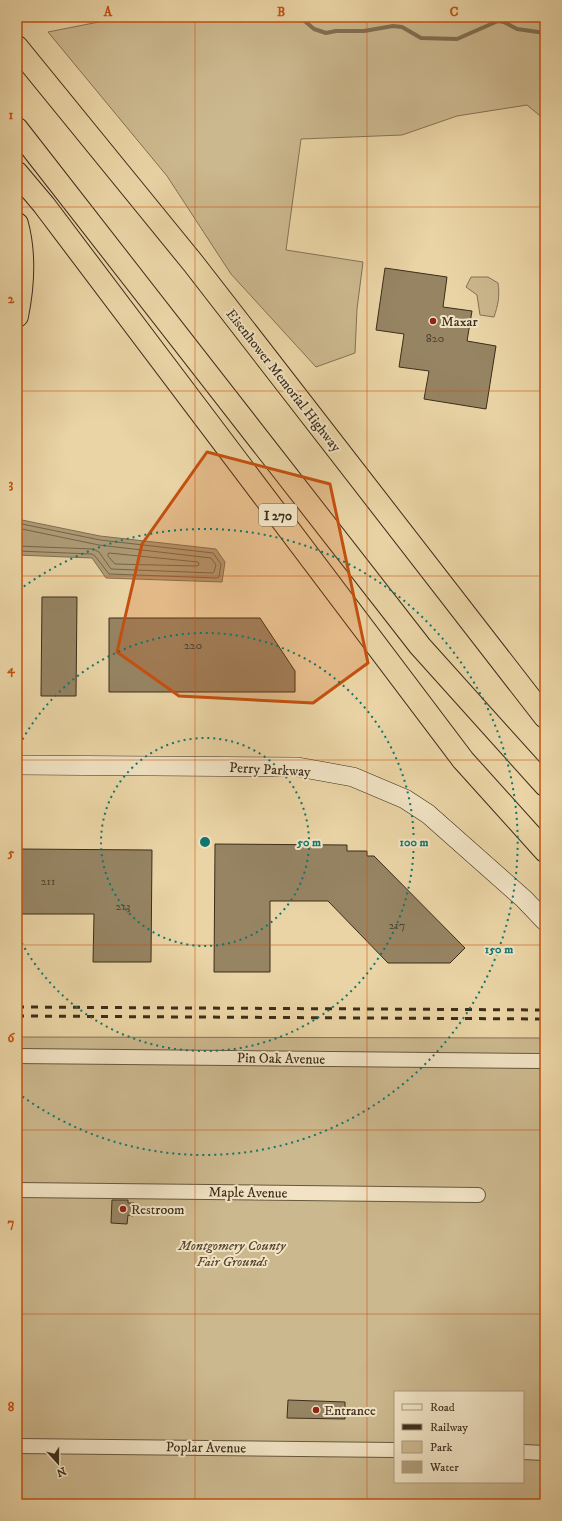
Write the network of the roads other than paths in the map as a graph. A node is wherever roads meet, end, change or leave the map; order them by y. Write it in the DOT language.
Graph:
graph roads {
  1 [pos="17,47"];
  2 [pos="17,129"];
  3 [pos="17,173"];
  4 [pos="17,224"];
  5 [pos="17,316"];
  6 [pos="545,717"];
  7 [pos="17,765"];
  8 [pos="545,786"];
  9 [pos="545,851"];
  10 [pos="545,921"];
  11 [pos="17,1056"];
  12 [pos="545,1061"];
  13 [pos="17,1190"];
  14 [pos="478,1195"];
  15 [pos="17,1446"];
  16 [pos="394,1450"];
  17 [pos="524,1452"];
  18 [pos="545,1452"];
  1 -- 6 [label="highway, Eisenhower Memorial Highway"];
  2 -- 8 [label="highway, I 270"];
  3 -- 9 [label="highway, I 270"];
  4 -- 5 [label="highway"];
  7 -- 10 [label="street, Perry Parkway"];
  11 -- 12 [label="street, Pin Oak Avenue"];
  13 -- 14 [label="street, Maple Avenue"];
  15 -- 16 [label="street, Poplar Avenue"];
  17 -- 18 [label="street"];
}
